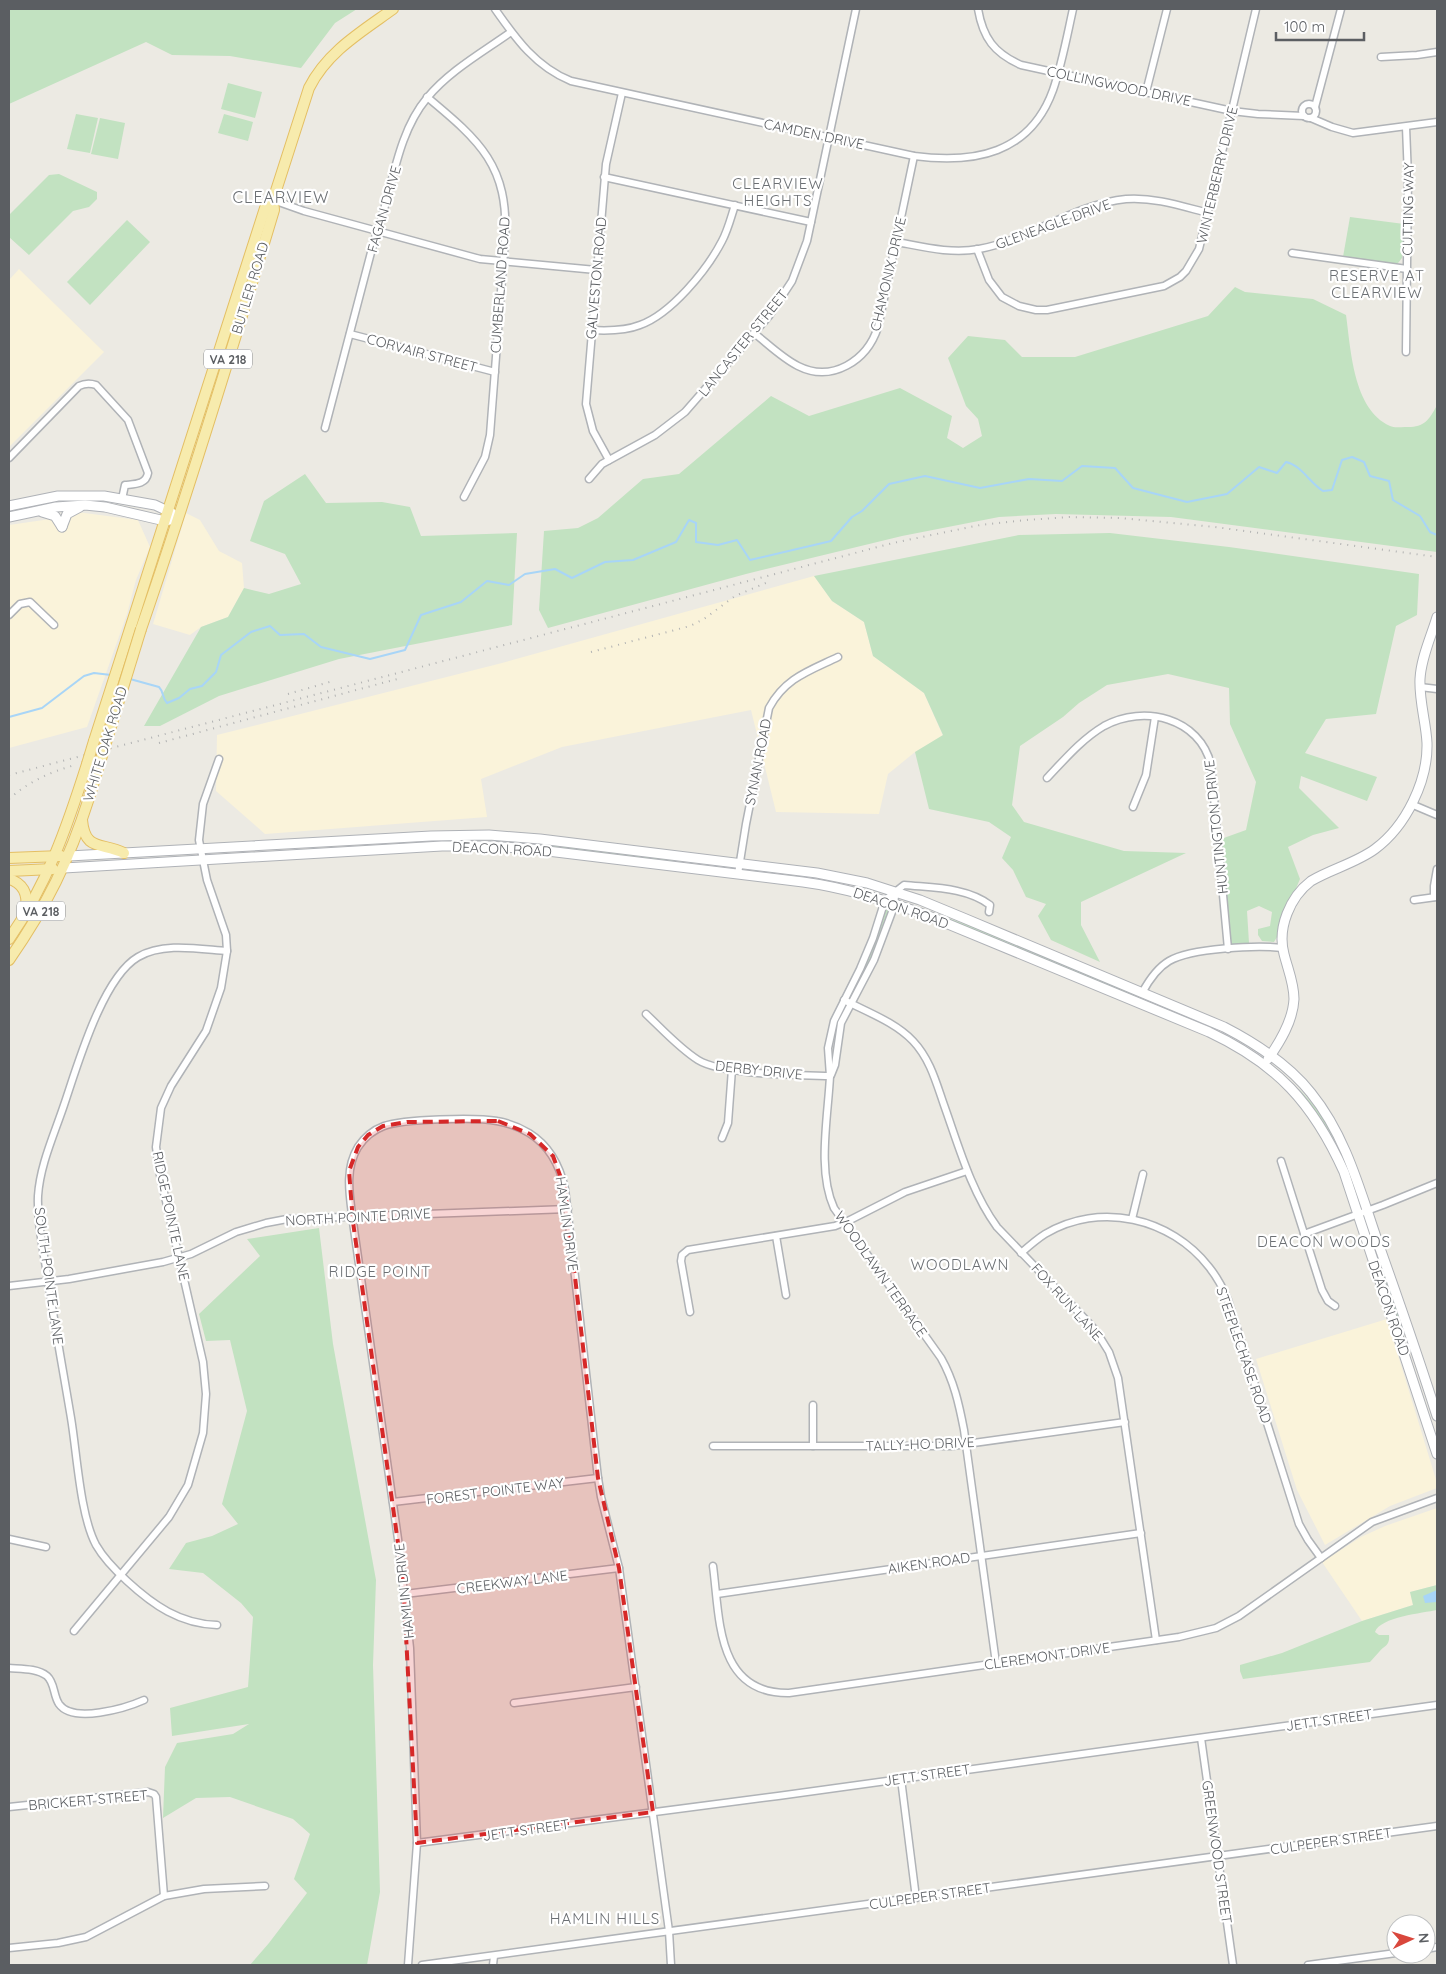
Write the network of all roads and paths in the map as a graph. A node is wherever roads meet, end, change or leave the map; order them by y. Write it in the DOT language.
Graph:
graph roads {
  1 [pos="393,9"];
  2 [pos="495,9"];
  3 [pos="856,9"];
  4 [pos="978,9"];
  5 [pos="1073,9"];
  6 [pos="1167,9"];
  7 [pos="1256,9"];
  8 [pos="1341,9"];
  9 [pos="511,32"];
  10 [pos="1437,52"];
  11 [pos="1381,57"];
  12 [pos="1058,73"];
  13 [pos="622,92"];
  14 [pos="1146,92"];
  15 [pos="427,98"];
  16 [pos="1313,110"];
  17 [pos="1232,111"];
  18 [pos="1303,112"];
  19 [pos="1437,122"];
  20 [pos="1406,127"];
  21 [pos="829,138"];
  22 [pos="914,156"];
  23 [pos="604,177"];
  24 [pos="273,200"];
  25 [pos="735,205"];
  26 [pos="1208,213"];
  27 [pos="811,222"];
  28 [pos="378,231"];
  29 [pos="897,242"];
  30 [pos="977,249"];
  31 [pos="1292,254"];
  32 [pos="503,262"];
  33 [pos="1407,269"];
  34 [pos="596,270"];
  35 [pos="591,330"];
  36 [pos="754,333"];
  37 [pos="350,334"];
  38 [pos="1406,352"];
  39 [pos="494,372"];
  40 [pos="325,428"];
  41 [pos="9,458"];
  42 [pos="609,460"];
  43 [pos="589,479"];
  44 [pos="464,497"];
  45 [pos="122,499"];
  46 [pos="86,505"];
  47 [pos="9,506"];
  48 [pos="168,510"];
  49 [pos="36,511"];
  50 [pos="9,518"];
  51 [pos="178,518"];
  52 [pos="164,521"];
  53 [pos="9,615"];
  54 [pos="1437,617"];
  55 [pos="54,625"];
  56 [pos="838,657"];
  57 [pos="1420,687"];
  58 [pos="1437,689"];
  59 [pos="1155,717"];
  60 [pos="219,760"];
  61 [pos="1047,778"];
  62 [pos="1411,804"];
  63 [pos="1133,807"];
  64 [pos="1437,815"];
  65 [pos="82,819"];
  66 [pos="201,849"];
  67 [pos="124,853"];
  68 [pos="55,856"];
  69 [pos="69,856"];
  70 [pos="9,858"];
  71 [pos="203,860"];
  72 [pos="739,863"];
  73 [pos="64,868"];
  74 [pos="49,869"];
  75 [pos="1437,869"];
  76 [pos="9,871"];
  77 [pos="738,874"];
  78 [pos="9,879"];
  79 [pos="896,892"];
  80 [pos="1436,897"];
  81 [pos="1414,900"];
  82 [pos="890,901"];
  83 [pos="989,912"];
  84 [pos="25,915"];
  85 [pos="9,940"];
  86 [pos="1283,948"];
  87 [pos="1228,949"];
  88 [pos="227,951"];
  89 [pos="9,960"];
  90 [pos="1142,992"];
  91 [pos="844,1000"];
  92 [pos="850,1004"];
  93 [pos="646,1014"];
  94 [pos="1270,1056"];
  95 [pos="1264,1064"];
  96 [pos="732,1069"];
  97 [pos="830,1076"];
  98 [pos="722,1138"];
  99 [pos="1281,1161"];
  100 [pos="967,1171"];
  101 [pos="1143,1174"];
  102 [pos="1437,1183"];
  103 [pos="568,1209"];
  104 [pos="1367,1210"];
  105 [pos="1358,1214"];
  106 [pos="352,1216"];
  107 [pos="1132,1219"];
  108 [pos="844,1223"];
  109 [pos="1304,1234"];
  110 [pos="776,1236"];
  111 [pos="1021,1253"];
  112 [pos="178,1258"];
  113 [pos="48,1281"];
  114 [pos="9,1286"];
  115 [pos="786,1295"];
  116 [pos="1335,1306"];
  117 [pos="690,1312"];
  118 [pos="814,1405"];
  119 [pos="1437,1416"];
  120 [pos="1125,1422"];
  121 [pos="965,1445"];
  122 [pos="713,1446"];
  123 [pos="813,1446"];
  124 [pos="1437,1454"];
  125 [pos="598,1478"];
  126 [pos="1437,1498"];
  127 [pos="393,1502"];
  128 [pos="1141,1534"];
  129 [pos="9,1540"];
  130 [pos="46,1547"];
  131 [pos="981,1556"];
  132 [pos="1321,1558"];
  133 [pos="713,1566"];
  134 [pos="619,1568"];
  135 [pos="121,1576"];
  136 [pos="405,1594"];
  137 [pos="717,1594"];
  138 [pos="217,1624"];
  139 [pos="74,1631"];
  140 [pos="1156,1640"];
  141 [pos="996,1663"];
  142 [pos="9,1668"];
  143 [pos="636,1687"];
  144 [pos="144,1700"];
  145 [pos="514,1704"];
  146 [pos="1437,1705"];
  147 [pos="1201,1738"];
  148 [pos="901,1779"];
  149 [pos="9,1808"];
  150 [pos="653,1812"];
  151 [pos="1437,1826"];
  152 [pos="417,1843"];
  153 [pos="1218,1856"];
  154 [pos="265,1886"];
  155 [pos="164,1896"];
  156 [pos="916,1898"];
  157 [pos="669,1931"];
  158 [pos="9,1948"];
  159 [pos="1386,1954"];
  160 [pos="494,1956"];
  161 [pos="408,1965"];
  162 [pos="422,1965"];
  163 [pos="493,1965"];
  164 [pos="671,1965"];
  165 [pos="1233,1965"];
  166 [pos="1308,1965"];
  1 -- 24 [label="main road, BUTLER ROAD / VA 218"];
  2 -- 9 [label="street, CAMDEN DRIVE"];
  3 -- 21 [label="street, LANCASTER STREET"];
  4 -- 12 [label="street, COLLINGWOOD DRIVE"];
  5 -- 12 [label="street, CAMDEN DRIVE"];
  6 -- 14 [label="street"];
  7 -- 17 [label="street, WINTERBERRY DRIVE"];
  8 -- 16 [label="street"];
  9 -- 13 [label="street, CAMDEN DRIVE"];
  9 -- 15 [label="street, FAGAN DRIVE"];
  10 -- 11 [label="street"];
  12 -- 14 [label="street, COLLINGWOOD DRIVE"];
  12 -- 22 [label="street, CAMDEN DRIVE"];
  13 -- 21 [label="street, CAMDEN DRIVE"];
  13 -- 23 [label="street, GALVESTON ROAD"];
  14 -- 17 [label="street, COLLINGWOOD DRIVE"];
  15 -- 28 [label="street, FAGAN DRIVE"];
  15 -- 32 [label="street, CUMBERLAND ROAD"];
  16 -- 18 [label="street, COLLINGWOOD DRIVE"];
  16 -- 18 [label="street"];
  16 -- 20 [label="street"];
  17 -- 18 [label="street, COLLINGWOOD DRIVE"];
  17 -- 26 [label="street, WINTERBERRY DRIVE"];
  19 -- 20 [label="street"];
  20 -- 33 [label="street, CUTTING WAY"];
  21 -- 22 [label="street, CAMDEN DRIVE"];
  21 -- 27 [label="street, LANCASTER STREET"];
  22 -- 29 [label="street, CHAMONIX DRIVE"];
  23 -- 25 [label="street"];
  23 -- 34 [label="street, GALVESTON ROAD"];
  24 -- 28 [label="street"];
  24 -- 48 [label="main road, BUTLER ROAD / VA 218"];
  24 -- 51 [label="main road, BUTLER ROAD / VA 218"];
  25 -- 27 [label="street"];
  25 -- 35 [label="street"];
  26 -- 30 [label="street, GLENEAGLE DRIVE"];
  26 -- 30 [label="street, WINTERBERRY DRIVE"];
  27 -- 36 [label="street, LANCASTER STREET"];
  28 -- 32 [label="street"];
  28 -- 37 [label="street, FAGAN DRIVE"];
  29 -- 30 [label="street, GLENEAGLE DRIVE"];
  29 -- 36 [label="street, CHAMONIX DRIVE"];
  31 -- 33 [label="street"];
  32 -- 34 [label="street"];
  32 -- 39 [label="street, CUMBERLAND ROAD"];
  33 -- 38 [label="street, CUTTING WAY"];
  34 -- 35 [label="street, GALVESTON ROAD"];
  35 -- 42 [label="street, GALVESTON ROAD"];
  36 -- 42 [label="street, LANCASTER STREET"];
  37 -- 39 [label="street, CORVAIR STREET"];
  37 -- 40 [label="street, FAGAN DRIVE"];
  39 -- 44 [label="street, CUMBERLAND ROAD"];
  41 -- 45 [label="street"];
  42 -- 43 [label="street, LANCASTER STREET"];
  45 -- 47 [label="main road"];
  45 -- 48 [label="main road"];
  46 -- 49 [label="main road"];
  46 -- 49 [label="main road"];
  46 -- 52 [label="main road"];
  48 -- 51 [label="main road"];
  48 -- 52 [label="main road, VA 218"];
  49 -- 50 [label="main road"];
  51 -- 52 [label="main road"];
  51 -- 65 [label="main road, WHITE OAK ROAD / VA 218, bridge"];
  52 -- 68 [label="main road, WHITE OAK ROAD / VA 218, bridge"];
  53 -- 55 [label="street"];
  54 -- 57 [label="main road"];
  56 -- 72 [label="street, SYNAN ROAD"];
  57 -- 58 [label="street"];
  57 -- 62 [label="main road"];
  59 -- 61 [label="street, HUNTINGTON DRIVE"];
  59 -- 63 [label="street"];
  59 -- 87 [label="street, HUNTINGTON DRIVE"];
  60 -- 66 [label="street, RIDGE POINTE LANE"];
  62 -- 64 [label="street"];
  62 -- 86 [label="main road"];
  65 -- 67 [label="main road"];
  65 -- 69 [label="main road, WHITE OAK ROAD / VA 218"];
  66 -- 67 [label="main road, DEACON ROAD"];
  66 -- 71 [label="street, RIDGE POINTE LANE"];
  66 -- 72 [label="main road, DEACON ROAD"];
  67 -- 69 [label="main road, DEACON ROAD"];
  68 -- 69 [label="main road, DEACON ROAD"];
  68 -- 70 [label="main road, DEACON ROAD"];
  68 -- 74 [label="main road, WHITE OAK ROAD / VA 218"];
  69 -- 73 [label="main road, WHITE OAK ROAD / VA 218"];
  71 -- 73 [label="main road, DEACON ROAD"];
  71 -- 77 [label="main road, DEACON ROAD"];
  71 -- 88 [label="street, RIDGE POINTE LANE"];
  72 -- 77 [label="street, SYNAN ROAD"];
  72 -- 79 [label="main road, DEACON ROAD"];
  73 -- 74 [label="main road, DEACON ROAD"];
  73 -- 89 [label="main road, WHITE OAK ROAD / VA 218"];
  74 -- 76 [label="main road, DEACON ROAD"];
  74 -- 84 [label="main road, WHITE OAK ROAD / VA 218"];
  75 -- 80 [label="street"];
  77 -- 82 [label="main road, DEACON ROAD"];
  78 -- 84 [label="main road"];
  79 -- 82 [label="street"];
  79 -- 83 [label="street"];
  79 -- 90 [label="main road, DEACON ROAD"];
  80 -- 81 [label="street"];
  82 -- 91 [label="street, WOODLAWN TERRACE"];
  82 -- 92 [label="street"];
  82 -- 95 [label="main road, DEACON ROAD"];
  84 -- 85 [label="main road, WHITE OAK ROAD / VA 218"];
  86 -- 87 [label="street"];
  86 -- 94 [label="main road"];
  87 -- 90 [label="street"];
  88 -- 112 [label="street, RIDGE POINTE LANE"];
  88 -- 113 [label="street, SOUTH POINTE LANE"];
  90 -- 94 [label="main road, DEACON ROAD"];
  91 -- 92 [label="street, FOX RUN LANE"];
  91 -- 97 [label="street, WOODLAWN TERRACE"];
  92 -- 97 [label="street"];
  92 -- 100 [label="street, FOX RUN LANE"];
  93 -- 96 [label="street, DERBY DRIVE"];
  94 -- 95 [label="main road"];
  94 -- 104 [label="main road, DEACON ROAD"];
  95 -- 105 [label="main road, DEACON ROAD"];
  96 -- 97 [label="street, DERBY DRIVE"];
  96 -- 98 [label="street"];
  97 -- 108 [label="street, WOODLAWN TERRACE"];
  99 -- 109 [label="street"];
  100 -- 108 [label="street"];
  100 -- 111 [label="street, FOX RUN LANE"];
  101 -- 107 [label="street"];
  102 -- 104 [label="street"];
  103 -- 106 [label="street, NORTH POINTE DRIVE"];
  103 -- 106 [label="street, HAMLIN DRIVE"];
  103 -- 125 [label="street, HAMLIN DRIVE"];
  104 -- 105 [label="street"];
  104 -- 119 [label="main road, DEACON ROAD"];
  105 -- 109 [label="street"];
  105 -- 124 [label="main road, DEACON ROAD"];
  106 -- 112 [label="street, NORTH POINTE DRIVE"];
  106 -- 127 [label="street, HAMLIN DRIVE"];
  107 -- 111 [label="street, STEEPLECHASE ROAD"];
  107 -- 132 [label="street, STEEPLECHASE ROAD"];
  108 -- 110 [label="street"];
  108 -- 121 [label="street, WOODLAWN TERRACE"];
  109 -- 116 [label="street"];
  110 -- 115 [label="street"];
  110 -- 117 [label="street"];
  111 -- 120 [label="street, FOX RUN LANE"];
  112 -- 113 [label="street, NORTH POINTE DRIVE"];
  112 -- 135 [label="street, RIDGE POINTE LANE"];
  113 -- 114 [label="street, NORTH POINTE DRIVE"];
  113 -- 135 [label="street, SOUTH POINTE LANE"];
  118 -- 123 [label="street"];
  120 -- 121 [label="street, TALLY-HO DRIVE"];
  120 -- 128 [label="street, FOX RUN LANE"];
  121 -- 123 [label="street, TALLY-HO DRIVE"];
  121 -- 131 [label="street, WOODLAWN TERRACE"];
  122 -- 123 [label="street, TALLY-HO DRIVE"];
  125 -- 127 [label="street, FOREST POINTE WAY"];
  125 -- 134 [label="street, HAMLIN DRIVE"];
  126 -- 132 [label="street, CLEREMONT DRIVE"];
  127 -- 136 [label="street, HAMLIN DRIVE"];
  128 -- 131 [label="street, AIKEN ROAD"];
  128 -- 140 [label="street, FOX RUN LANE"];
  129 -- 130 [label="street"];
  131 -- 137 [label="street, AIKEN ROAD"];
  131 -- 141 [label="street, WOODLAWN TERRACE"];
  132 -- 140 [label="street, CLEREMONT DRIVE"];
  133 -- 137 [label="street, CLEREMONT DRIVE"];
  134 -- 136 [label="street, CREEKWAY LANE"];
  134 -- 143 [label="street, HAMLIN DRIVE"];
  135 -- 138 [label="street, SOUTH POINTE LANE"];
  135 -- 139 [label="street, RIDGE POINTE LANE"];
  136 -- 152 [label="street, HAMLIN DRIVE"];
  137 -- 141 [label="street, CLEREMONT DRIVE"];
  140 -- 141 [label="street, CLEREMONT DRIVE"];
  142 -- 144 [label="street"];
  143 -- 145 [label="street"];
  143 -- 150 [label="street, HAMLIN DRIVE"];
  146 -- 147 [label="street, JETT STREET"];
  147 -- 148 [label="street, JETT STREET"];
  147 -- 153 [label="street, GREENWOOD STREET"];
  148 -- 150 [label="street, JETT STREET"];
  148 -- 156 [label="street"];
  149 -- 155 [label="street, BRICKERT STREET"];
  150 -- 152 [label="street, JETT STREET"];
  150 -- 157 [label="street, HAMLIN DRIVE"];
  151 -- 153 [label="street, CULPEPER STREET"];
  152 -- 161 [label="street, HAMLIN DRIVE"];
  153 -- 156 [label="street, CULPEPER STREET"];
  153 -- 165 [label="street, GREENWOOD STREET"];
  154 -- 155 [label="street"];
  155 -- 158 [label="street"];
  156 -- 157 [label="street, CULPEPER STREET"];
  157 -- 160 [label="street, CULPEPER STREET"];
  157 -- 164 [label="street, HAMLIN DRIVE"];
  159 -- 166 [label="street"];
  160 -- 162 [label="street, CULPEPER STREET"];
  160 -- 163 [label="street"];
}
